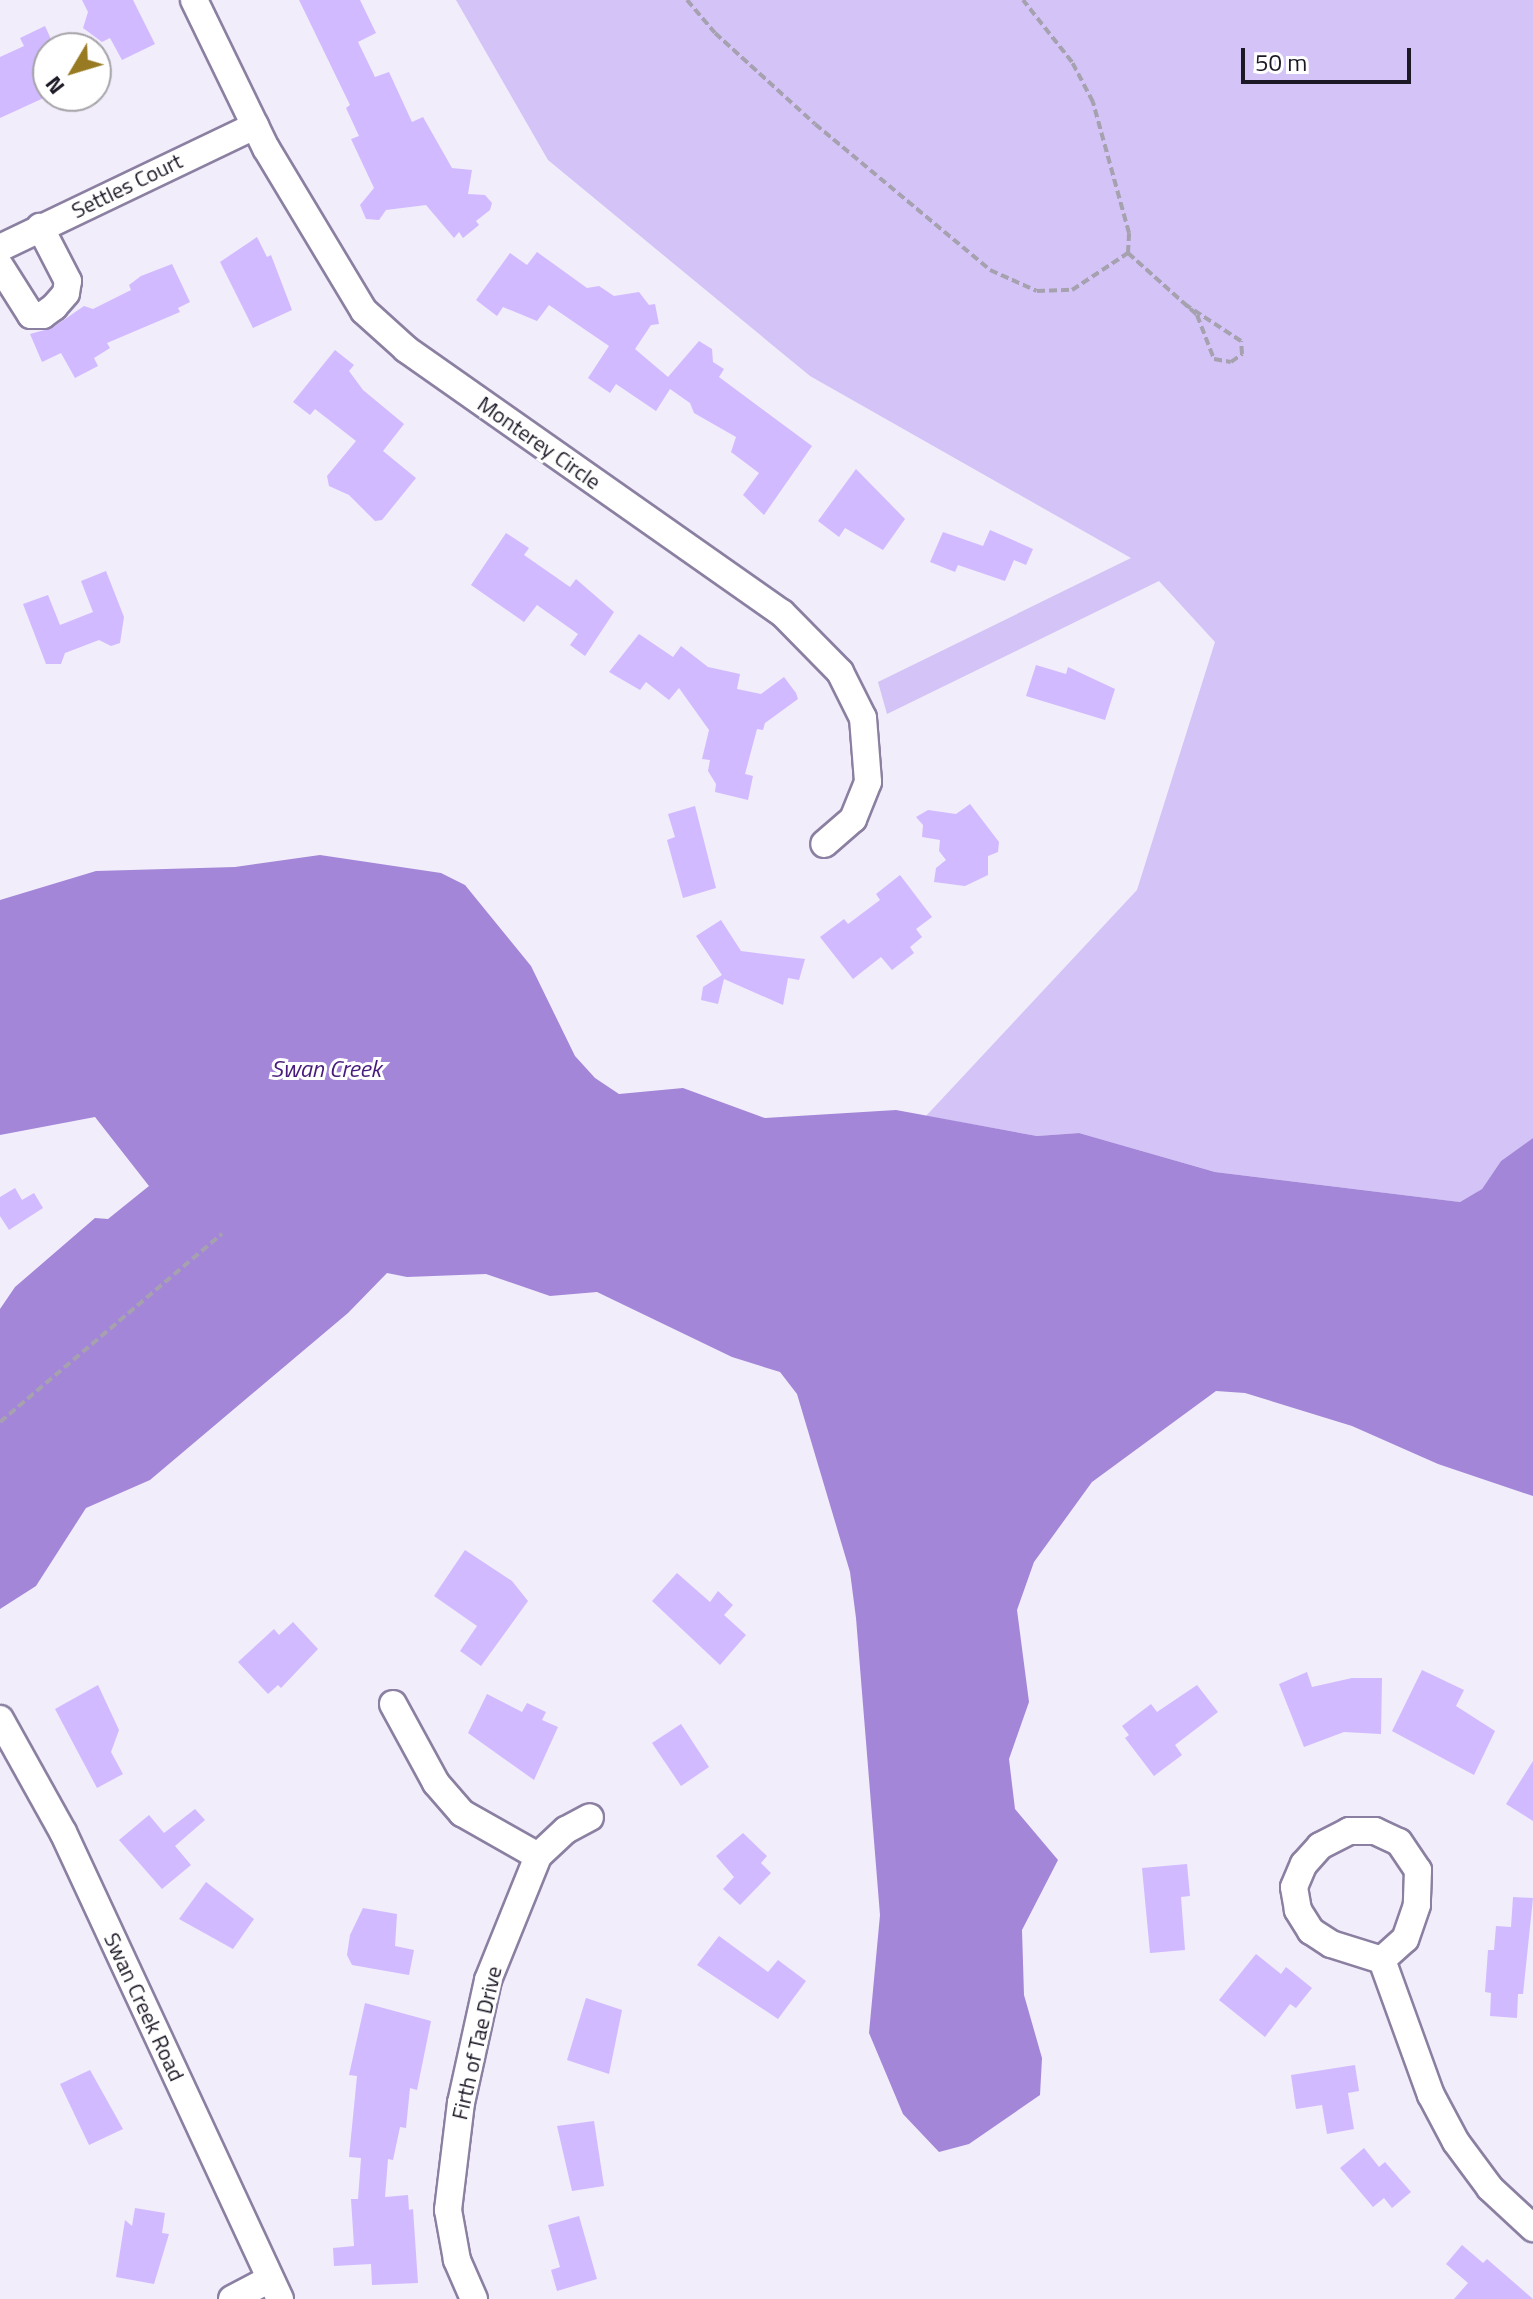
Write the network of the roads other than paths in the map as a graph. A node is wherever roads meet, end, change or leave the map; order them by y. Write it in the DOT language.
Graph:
graph roads {
  1 [pos="194,0"];
  2 [pos="255,126"];
  3 [pos="40,227"];
  4 [pos="0,248"];
  5 [pos="0,266"];
  6 [pos="824,844"];
  7 [pos="393,1704"];
  8 [pos="0,1719"];
  9 [pos="590,1817"];
  10 [pos="538,1856"];
  11 [pos="1382,1960"];
  12 [pos="1533,2228"];
  13 [pos="275,2289"];
  14 [pos="232,2299"];
  15 [pos="474,2299"];
  1 -- 2 [label="street, Monterey Circle"];
  2 -- 3 [label="street, Settles Court"];
  2 -- 6 [label="street, Monterey Circle"];
  3 -- 4 [label="street, Settles Court"];
  3 -- 5 [label="street"];
  7 -- 10 [label="street"];
  8 -- 13 [label="street, Swan Creek Road"];
  9 -- 10 [label="street, Firth of Tae Drive"];
  10 -- 15 [label="street, Firth of Tae Drive"];
  11 -- 11 [label="street"];
  11 -- 12 [label="street"];
  13 -- 14 [label="street"];
}
